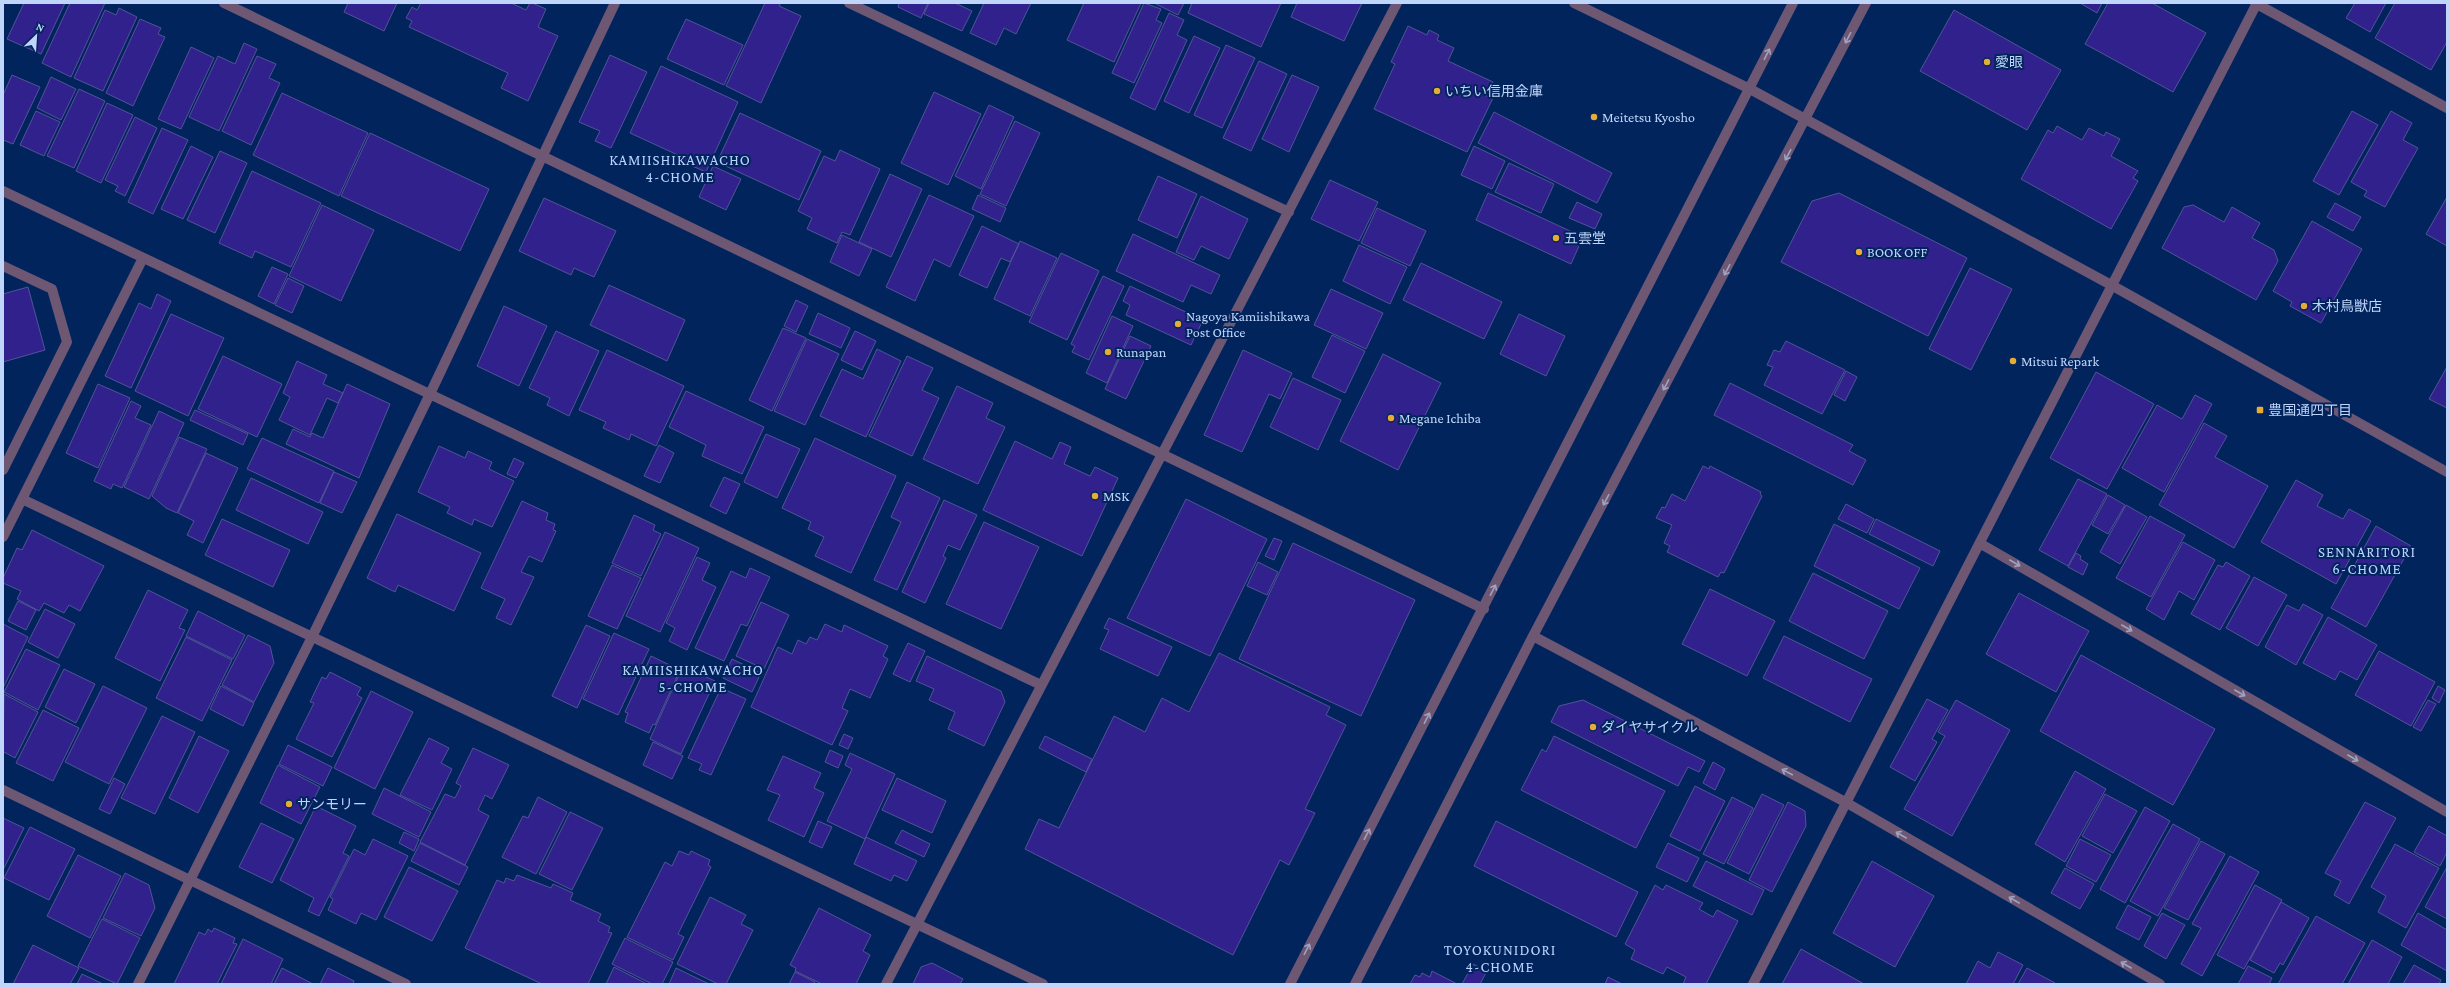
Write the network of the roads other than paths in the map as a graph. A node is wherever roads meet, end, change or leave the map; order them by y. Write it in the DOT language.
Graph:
graph roads {
  1 [pos="224,3"];
  2 [pos="615,3"];
  3 [pos="849,3"];
  4 [pos="1397,3"];
  5 [pos="1574,3"];
  6 [pos="1793,3"];
  7 [pos="1866,3"];
  8 [pos="2257,3"];
  9 [pos="1750,89"];
  10 [pos="2447,108"];
  11 [pos="1806,121"];
  12 [pos="542,156"];
  13 [pos="3,191"];
  14 [pos="1289,212"];
  15 [pos="144,258"];
  16 [pos="3,266"];
  17 [pos="2113,286"];
  18 [pos="430,394"];
  19 [pos="1163,455"];
  20 [pos="3,470"];
  21 [pos="2447,472"];
  22 [pos="22,499"];
  23 [pos="3,537"];
  24 [pos="1981,544"];
  25 [pos="1484,609"];
  26 [pos="1534,636"];
  27 [pos="312,637"];
  28 [pos="1041,685"];
  29 [pos="3,790"];
  30 [pos="1847,803"];
  31 [pos="2447,812"];
  32 [pos="189,880"];
  33 [pos="917,924"];
  34 [pos="138,984"];
  35 [pos="406,984"];
  36 [pos="886,984"];
  37 [pos="1043,984"];
  38 [pos="1290,984"];
  39 [pos="1355,984"];
  40 [pos="1753,984"];
  41 [pos="2160,984"];
  1 -- 12 [label="street"];
  2 -- 12 [label="street"];
  3 -- 14 [label="street"];
  4 -- 14 [label="street"];
  5 -- 9 [label="street"];
  9 -- 6 [label="street, one-way"];
  7 -- 11 [label="street, one-way"];
  8 -- 10 [label="street"];
  8 -- 17 [label="street"];
  9 -- 11 [label="street"];
  25 -- 9 [label="street, one-way"];
  11 -- 17 [label="street"];
  11 -- 26 [label="street, one-way"];
  12 -- 18 [label="street"];
  12 -- 19 [label="street"];
  13 -- 15 [label="street"];
  14 -- 19 [label="street"];
  15 -- 18 [label="street"];
  15 -- 22 [label="street"];
  16 -- 20 [label="street"];
  17 -- 21 [label="street"];
  17 -- 24 [label="street"];
  18 -- 27 [label="street"];
  18 -- 28 [label="street"];
  19 -- 25 [label="street"];
  19 -- 28 [label="street"];
  22 -- 23 [label="street"];
  22 -- 27 [label="street"];
  24 -- 30 [label="street"];
  24 -- 31 [label="street, one-way"];
  38 -- 25 [label="street, one-way"];
  30 -- 26 [label="street, one-way"];
  26 -- 39 [label="street"];
  27 -- 32 [label="street"];
  27 -- 33 [label="street"];
  28 -- 33 [label="street"];
  29 -- 32 [label="street"];
  30 -- 40 [label="street"];
  41 -- 30 [label="street, one-way"];
  32 -- 34 [label="street"];
  32 -- 35 [label="street"];
  33 -- 36 [label="street"];
  33 -- 37 [label="street"];
}
